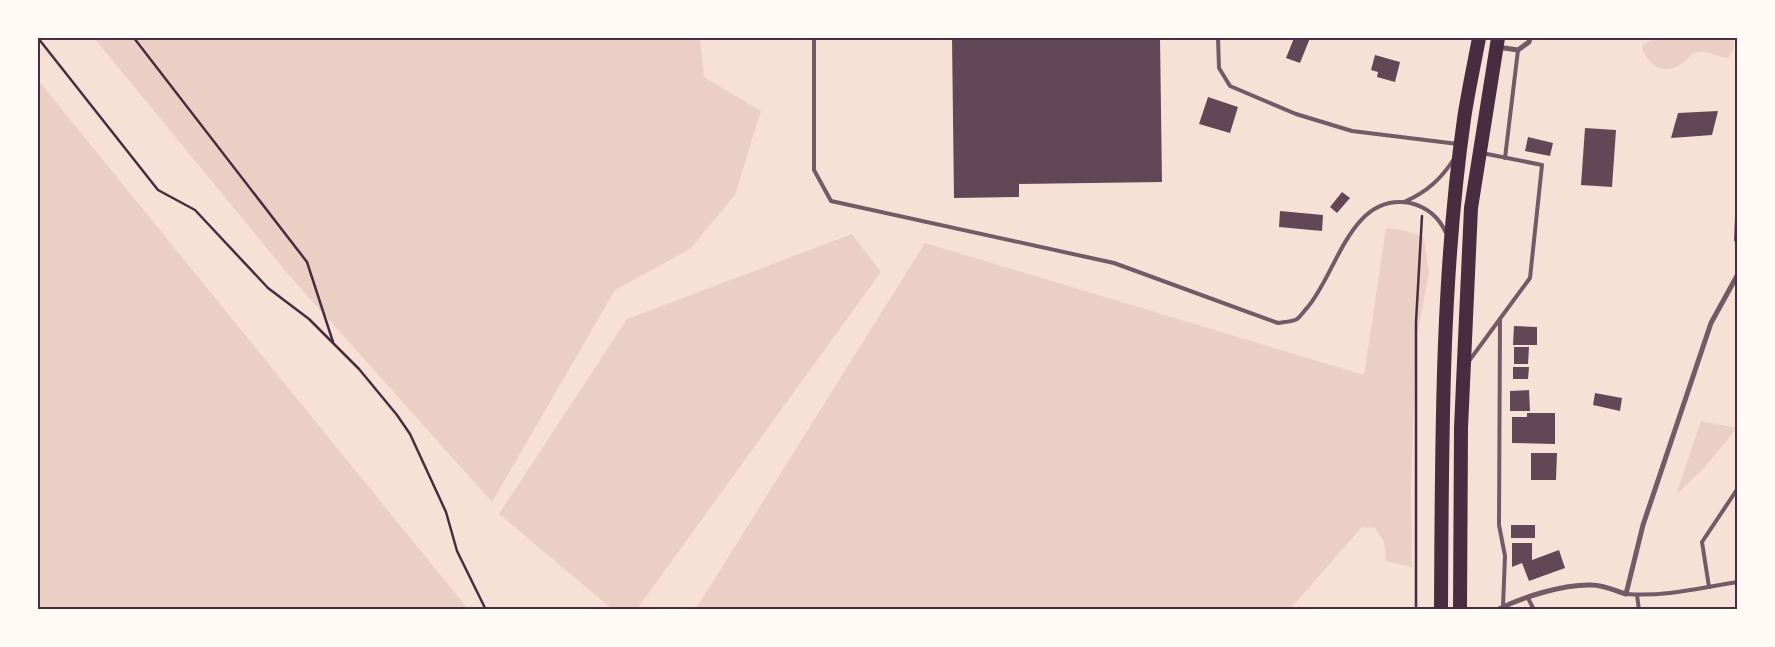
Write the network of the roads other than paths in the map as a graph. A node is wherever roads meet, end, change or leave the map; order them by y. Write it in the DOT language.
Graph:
graph roads {
  1 [pos="814,38"];
  2 [pos="1218,38"];
  3 [pos="1479,38"];
  4 [pos="1530,38"];
  5 [pos="1497,42"];
  6 [pos="1518,50"];
  7 [pos="1460,147"];
  8 [pos="1478,152"];
  9 [pos="1505,158"];
  10 [pos="1404,202"];
  11 [pos="1451,245"];
  12 [pos="1738,274"];
  13 [pos="1500,318"];
  14 [pos="1463,369"];
  15 [pos="1738,488"];
  16 [pos="1738,582"];
  17 [pos="1710,587"];
  18 [pos="1626,594"];
  19 [pos="1637,595"];
  20 [pos="1528,598"];
  21 [pos="1504,606"];
  22 [pos="1441,610"];
  23 [pos="1460,610"];
  24 [pos="1497,610"];
  25 [pos="1534,610"];
  26 [pos="1639,610"];
  1 -- 10 [label="lane"];
  2 -- 7 [label="lane"];
  3 -- 7 [label="highway"];
  4 -- 6 [label="street"];
  5 -- 6 [label="street"];
  5 -- 8 [label="highway"];
  6 -- 9 [label="lane"];
  7 -- 10 [label="lane"];
  7 -- 11 [label="highway"];
  8 -- 9 [label="lane"];
  8 -- 14 [label="highway"];
  9 -- 13 [label="lane"];
  10 -- 11 [label="lane"];
  11 -- 22 [label="highway"];
  12 -- 18 [label="street"];
  13 -- 14 [label="lane"];
  13 -- 21 [label="lane"];
  14 -- 23 [label="highway"];
  15 -- 17 [label="lane"];
  16 -- 17 [label="lane"];
  17 -- 19 [label="lane"];
  18 -- 19 [label="lane"];
  18 -- 20 [label="street"];
  19 -- 26 [label="lane"];
  20 -- 21 [label="street"];
  20 -- 25 [label="lane"];
  21 -- 24 [label="street"];
}
